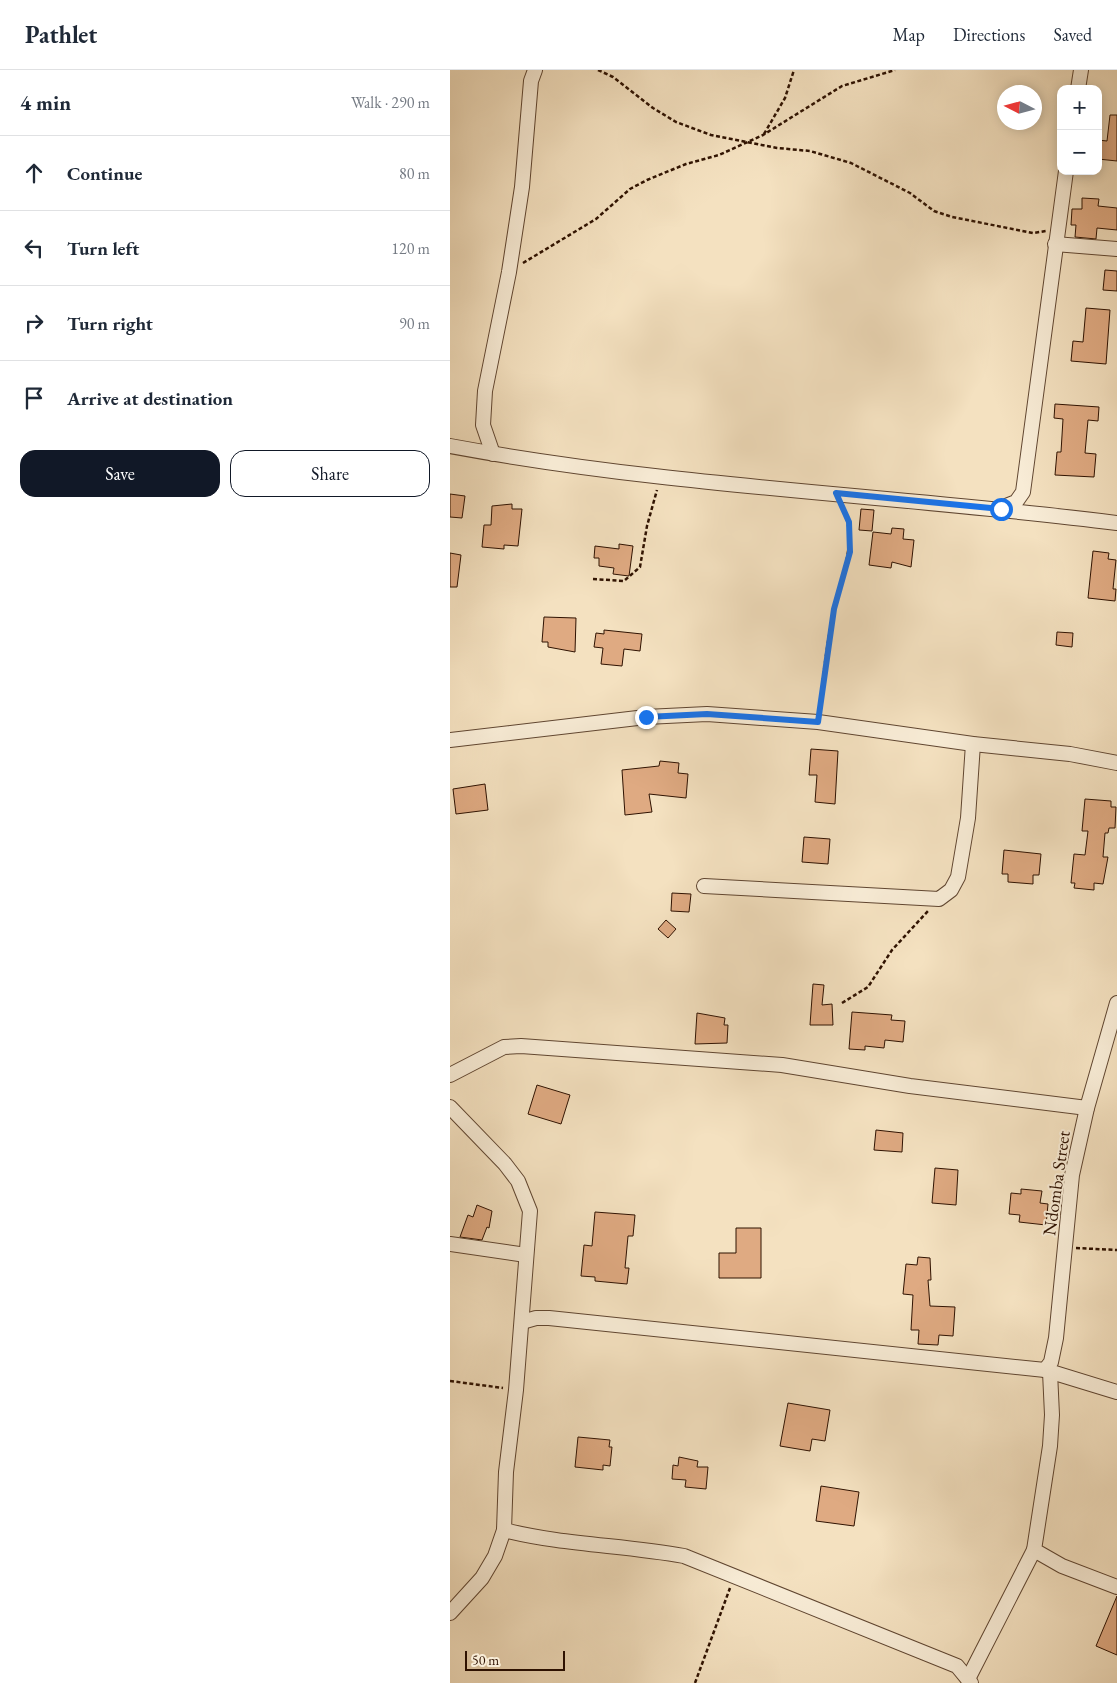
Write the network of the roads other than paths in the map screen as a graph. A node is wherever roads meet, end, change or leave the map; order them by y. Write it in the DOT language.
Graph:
graph roads {
  1 [pos="535,70"];
  2 [pos="1081,70"];
  3 [pos="1079,85"];
  4 [pos="1065,175"];
  5 [pos="1055,244"];
  6 [pos="1117,250"];
  7 [pos="450,446"];
  8 [pos="493,454"];
  9 [pos="1023,492"];
  10 [pos="1001,509"];
  11 [pos="1035,513"];
  12 [pos="1117,523"];
  13 [pos="450,740"];
  14 [pos="973,744"];
  15 [pos="1117,763"];
  16 [pos="704,886"];
  17 [pos="1117,1003"];
  18 [pos="450,1075"];
  19 [pos="450,1107"];
  20 [pos="1087,1108"];
  21 [pos="450,1244"];
  22 [pos="526,1255"];
  23 [pos="522,1322"];
  24 [pos="1048,1371"];
  25 [pos="1117,1392"];
  26 [pos="504,1530"];
  27 [pos="1034,1550"];
  28 [pos="1117,1587"];
  29 [pos="450,1613"];
  30 [pos="970,1681"];
  1 -- 8 [label="street"];
  2 -- 3 [label="street"];
  4 -- 5 [label="street"];
  5 -- 6 [label="street"];
  5 -- 9 [label="street"];
  7 -- 8 [label="street"];
  8 -- 10 [label="street"];
  9 -- 10 [label="street"];
  9 -- 11 [label="street"];
  10 -- 11 [label="street"];
  11 -- 12 [label="street"];
  13 -- 14 [label="street"];
  14 -- 15 [label="street"];
  14 -- 16 [label="street"];
  17 -- 20 [label="street, Ndomba Street"];
  18 -- 20 [label="street"];
  19 -- 22 [label="street"];
  20 -- 24 [label="street, Ndomba Street"];
  21 -- 22 [label="street"];
  22 -- 23 [label="street"];
  23 -- 24 [label="street"];
  23 -- 26 [label="street"];
  24 -- 25 [label="street"];
  24 -- 27 [label="street"];
  26 -- 29 [label="street"];
  26 -- 30 [label="street"];
  27 -- 28 [label="street"];
  27 -- 30 [label="street"];
}
